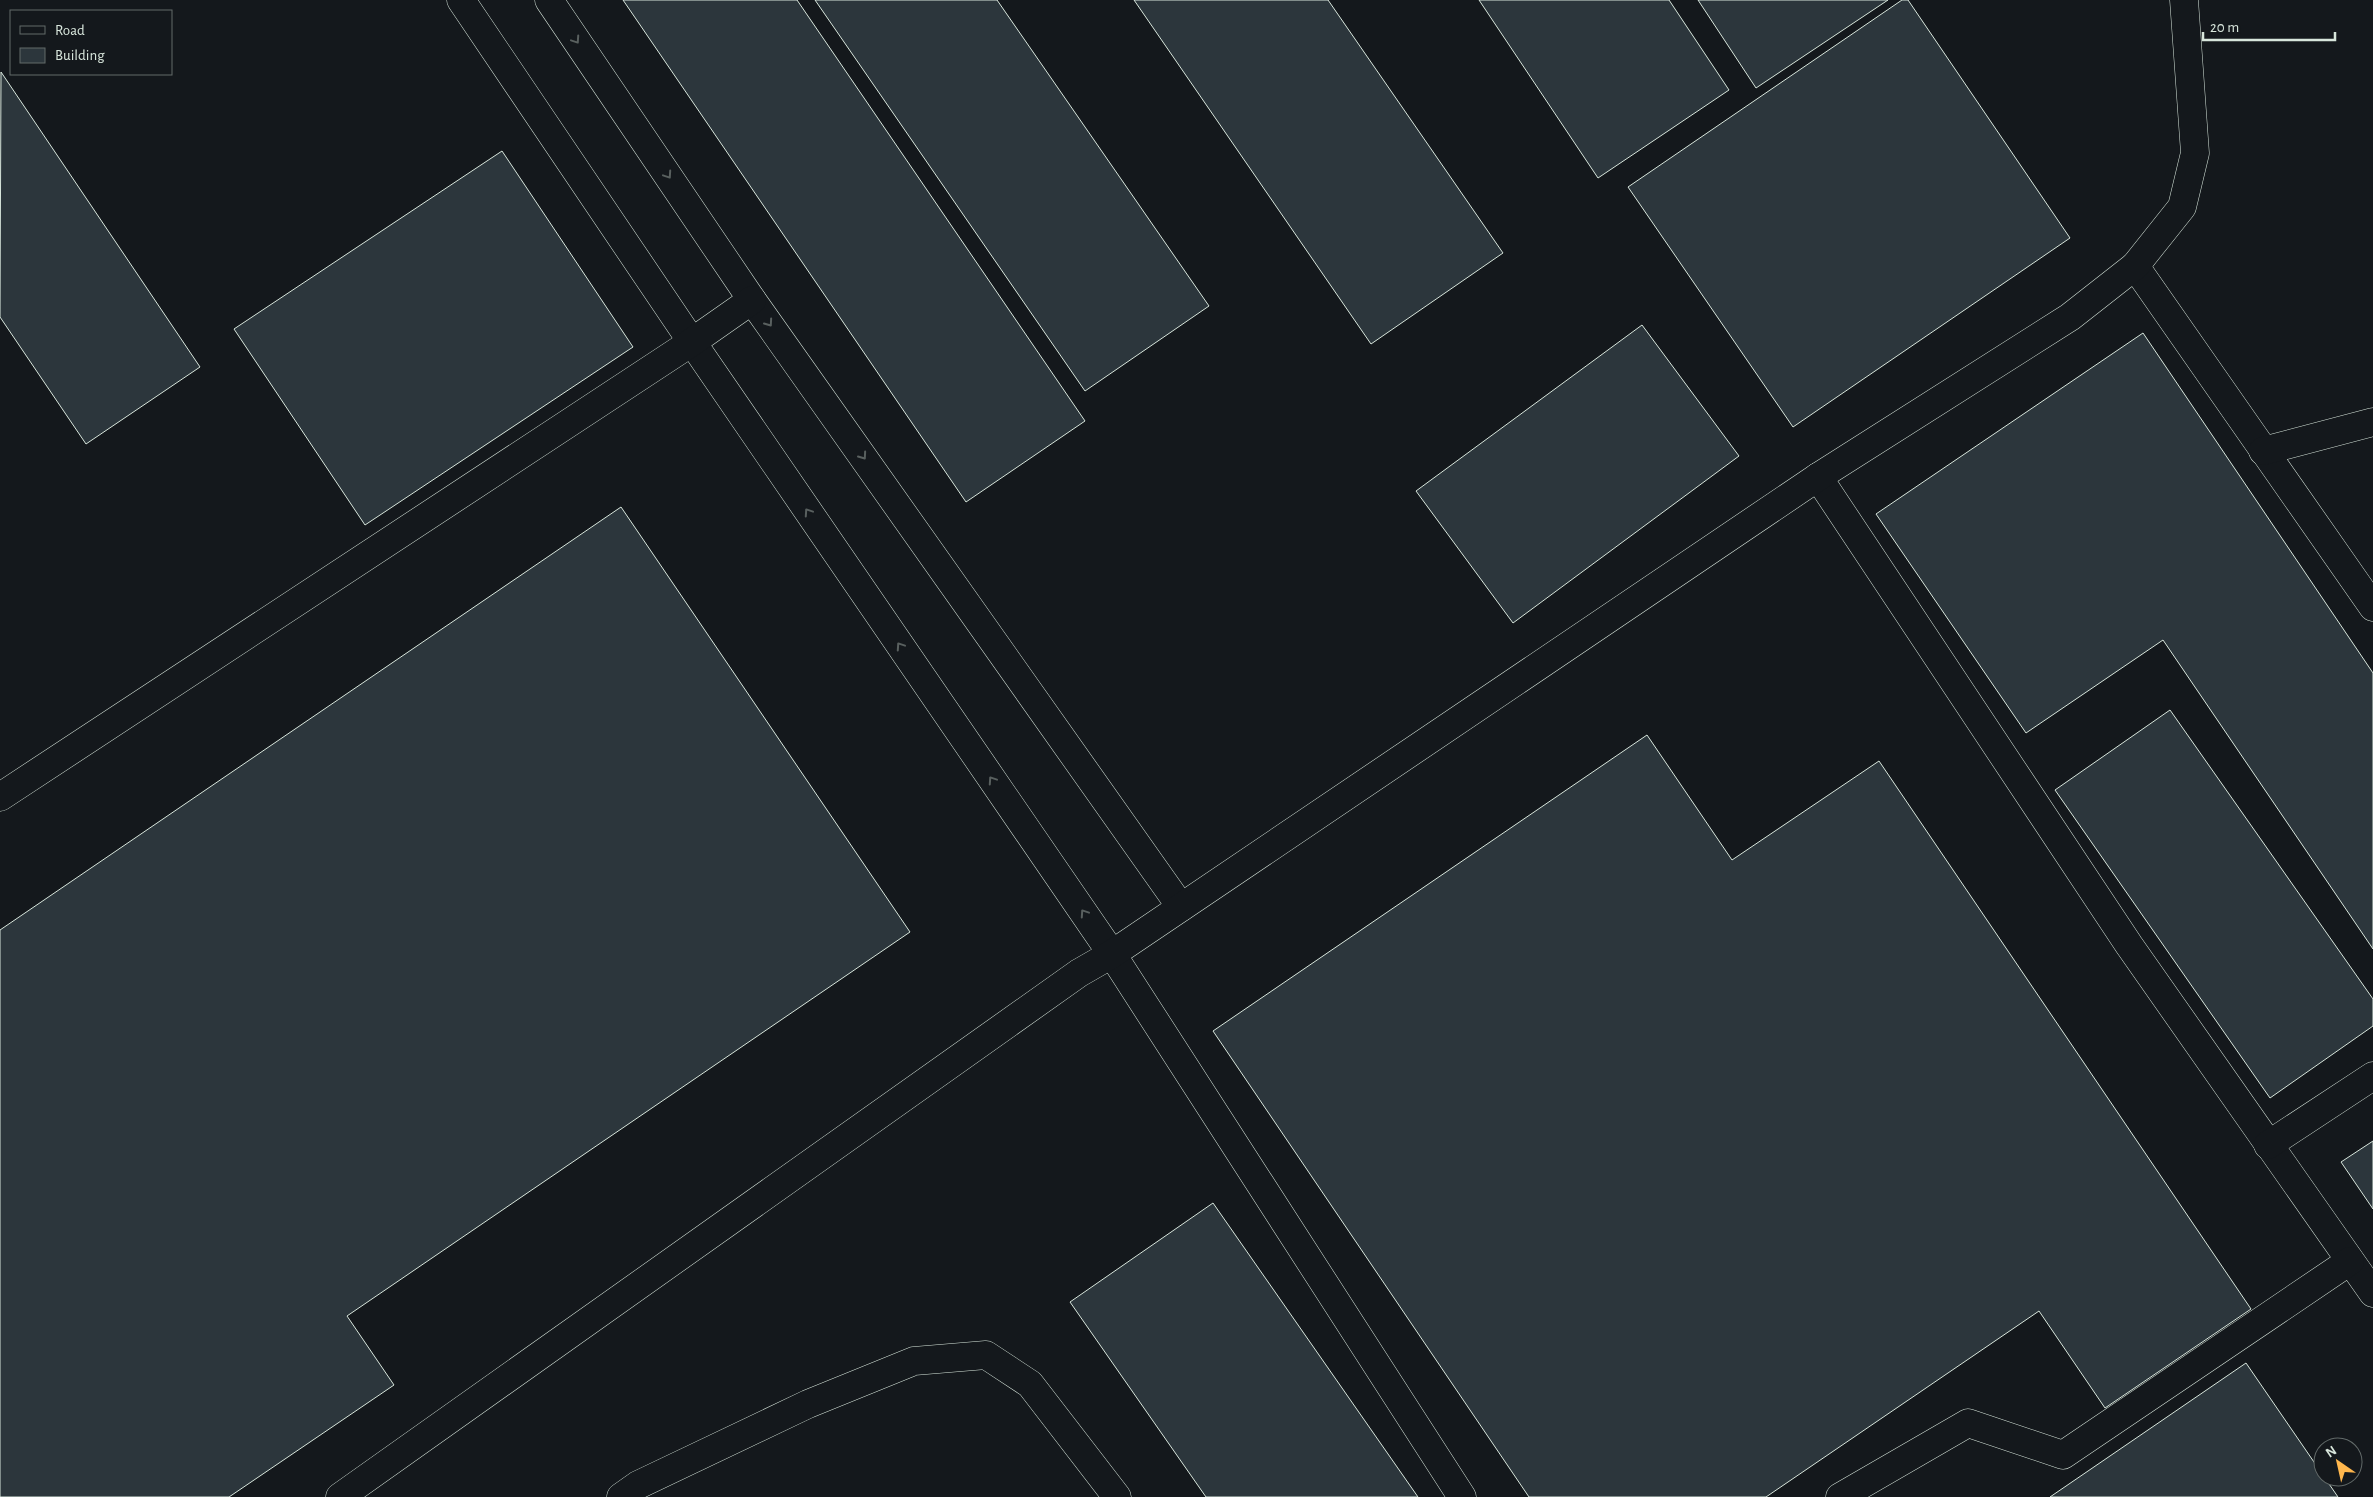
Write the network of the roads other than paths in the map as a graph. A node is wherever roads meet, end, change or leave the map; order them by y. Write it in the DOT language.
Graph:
graph roads {
  1 [pos="461,0"];
  2 [pos="549,0"];
  3 [pos="2184,0"];
  4 [pos="2135,266"];
  5 [pos="752,300"];
  6 [pos="692,342"];
  7 [pos="2373,422"];
  8 [pos="2263,451"];
  9 [pos="1818,477"];
  10 [pos="2373,607"];
  11 [pos="0,797"];
  12 [pos="1181,907"];
  13 [pos="1112,954"];
  14 [pos="2373,1076"];
  15 [pos="2268,1145"];
  16 [pos="2350,1261"];
  17 [pos="2373,1293"];
  18 [pos="340,1497"];
  19 [pos="621,1497"];
  20 [pos="1117,1497"];
  21 [pos="1462,1497"];
  22 [pos="1840,1497"];
  1 -- 6 [label="lane"];
  2 -- 5 [label="lane, one-way"];
  3 -- 4 [label="lane"];
  4 -- 8 [label="lane"];
  4 -- 9 [label="lane"];
  5 -- 6 [label="lane"];
  5 -- 12 [label="lane, one-way"];
  6 -- 11 [label="lane"];
  13 -- 6 [label="lane, one-way"];
  7 -- 8 [label="lane"];
  8 -- 10 [label="lane"];
  9 -- 12 [label="lane"];
  9 -- 15 [label="lane"];
  12 -- 13 [label="lane"];
  13 -- 18 [label="lane"];
  13 -- 21 [label="lane"];
  14 -- 15 [label="lane"];
  15 -- 16 [label="lane"];
  16 -- 17 [label="lane"];
  16 -- 22 [label="lane"];
  19 -- 20 [label="lane"];
}
